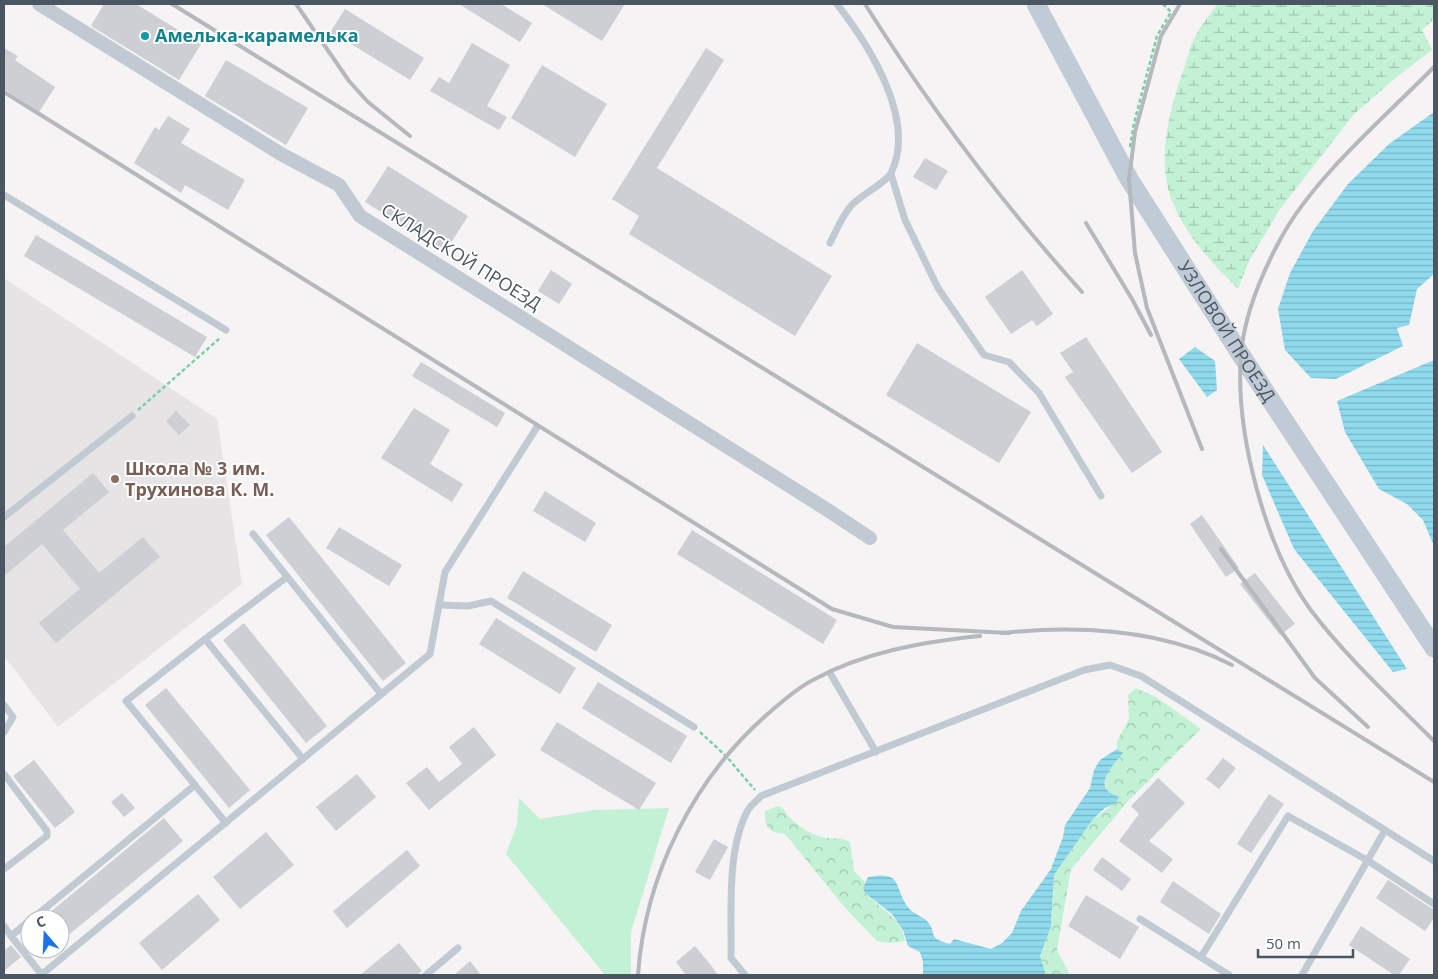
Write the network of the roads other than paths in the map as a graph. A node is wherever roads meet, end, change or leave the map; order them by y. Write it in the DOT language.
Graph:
graph roads {
  1 [pos="39,4"];
  2 [pos="837,4"];
  3 [pos="1036,4"];
  4 [pos="891,174"];
  5 [pos="4,195"];
  6 [pos="830,243"];
  7 [pos="226,330"];
  8 [pos="132,416"];
  9 [pos="537,427"];
  10 [pos="1101,496"];
  11 [pos="4,517"];
  12 [pos="253,534"];
  13 [pos="870,538"];
  14 [pos="287,577"];
  15 [pos="439,605"];
  16 [pos="205,639"];
  17 [pos="1434,648"];
  18 [pos="830,673"];
  19 [pos="381,694"];
  20 [pos="4,705"];
  21 [pos="694,727"];
  22 [pos="4,732"];
  23 [pos="876,752"];
  24 [pos="303,759"];
  25 [pos="4,774"];
  26 [pos="195,785"];
  27 [pos="226,823"];
  28 [pos="1385,830"];
  29 [pos="1368,860"];
  30 [pos="1434,860"];
  31 [pos="4,869"];
  32 [pos="1434,904"];
  33 [pos="44,909"];
  34 [pos="1140,919"];
  35 [pos="4,926"];
  36 [pos="20,929"];
  37 [pos="11,936"];
  38 [pos="458,948"];
  39 [pos="1201,957"];
  40 [pos="42,975"];
  41 [pos="426,975"];
  42 [pos="745,975"];
  43 [pos="1229,975"];
  44 [pos="1302,975"];
  1 -- 13 [label="street, СКЛАДСКОЙ ПРОЕЗД"];
  2 -- 4 [label="lane"];
  3 -- 17 [label="street, УЗЛОВОЙ ПРОЕЗД"];
  4 -- 6 [label="lane"];
  4 -- 10 [label="lane"];
  5 -- 7 [label="lane"];
  8 -- 11 [label="lane"];
  9 -- 15 [label="lane"];
  12 -- 14 [label="lane"];
  14 -- 16 [label="lane"];
  14 -- 19 [label="lane"];
  15 -- 19 [label="lane"];
  15 -- 21 [label="lane"];
  16 -- 24 [label="lane"];
  16 -- 26 [label="lane"];
  18 -- 23 [label="lane"];
  19 -- 24 [label="lane"];
  20 -- 22 [label="lane"];
  23 -- 28 [label="lane"];
  23 -- 42 [label="lane"];
  24 -- 27 [label="lane"];
  25 -- 31 [label="lane"];
  26 -- 27 [label="lane"];
  26 -- 33 [label="lane"];
  27 -- 40 [label="lane"];
  28 -- 29 [label="lane"];
  28 -- 30 [label="lane"];
  29 -- 32 [label="lane"];
  29 -- 39 [label="lane"];
  29 -- 44 [label="lane"];
  34 -- 39 [label="lane"];
  35 -- 37 [label="lane"];
  36 -- 37 [label="lane"];
  37 -- 40 [label="lane"];
  38 -- 41 [label="lane"];
  39 -- 43 [label="lane"];
}
